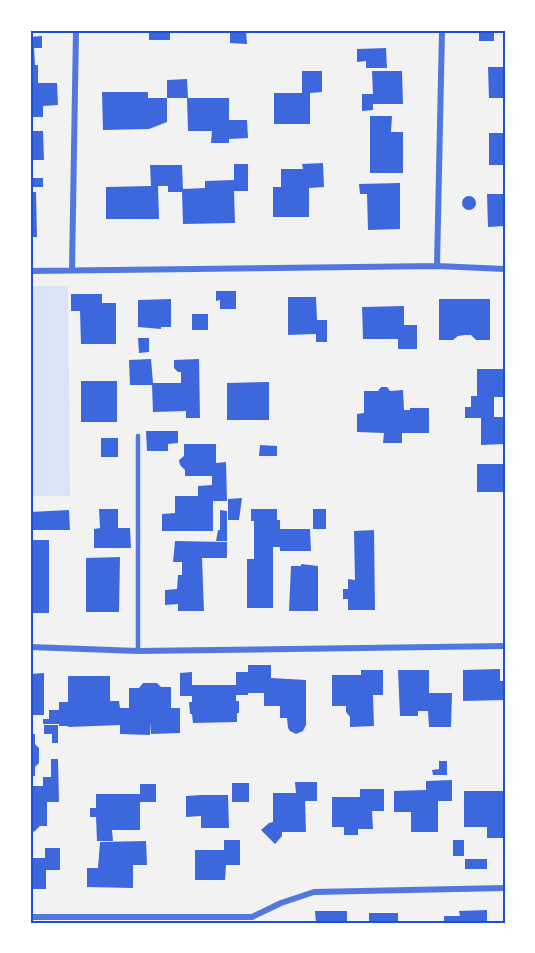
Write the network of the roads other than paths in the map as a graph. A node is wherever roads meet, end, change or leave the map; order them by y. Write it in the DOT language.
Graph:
graph roads {
  1 [pos="76,30"];
  2 [pos="442,30"];
  3 [pos="436,266"];
  4 [pos="505,268"];
  5 [pos="72,270"];
  6 [pos="30,271"];
  7 [pos="138,436"];
  8 [pos="505,646"];
  9 [pos="30,647"];
  10 [pos="138,651"];
  11 [pos="505,888"];
  12 [pos="30,917"];
  1 -- 5 [label="street"];
  2 -- 3 [label="street"];
  3 -- 4 [label="street"];
  3 -- 5 [label="street"];
  5 -- 6 [label="street"];
  7 -- 10 [label="lane"];
  8 -- 10 [label="street"];
  9 -- 10 [label="street"];
  11 -- 12 [label="street"];
}
